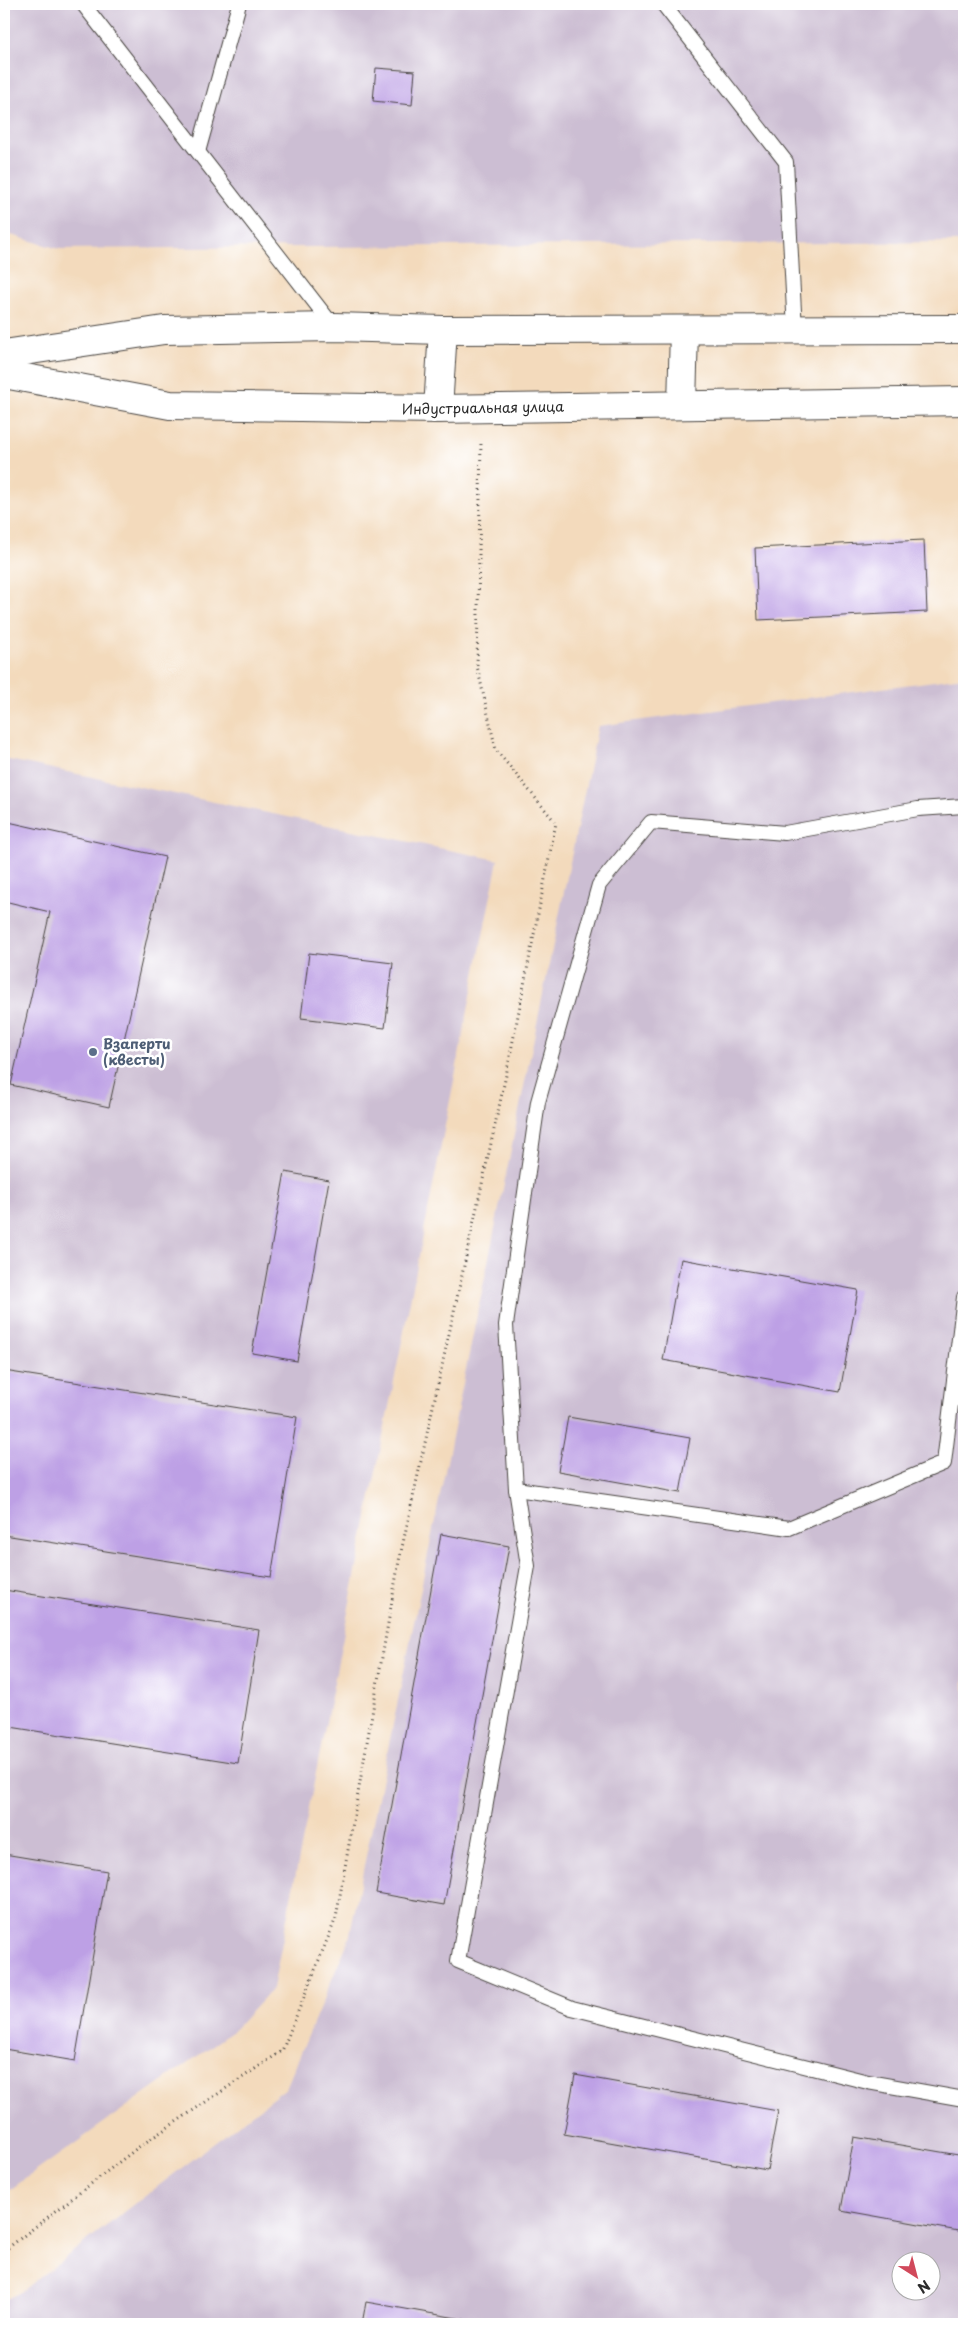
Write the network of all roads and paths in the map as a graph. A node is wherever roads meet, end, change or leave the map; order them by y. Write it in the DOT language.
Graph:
graph roads {
  1 [pos="83,4"];
  2 [pos="239,4"];
  3 [pos="663,4"];
  4 [pos="198,152"];
  5 [pos="334,327"];
  6 [pos="443,330"];
  7 [pos="684,330"];
  8 [pos="795,330"];
  9 [pos="964,330"];
  10 [pos="4,354"];
  11 [pos="4,374"];
  12 [pos="964,401"];
  13 [pos="682,405"];
  14 [pos="481,408"];
  15 [pos="438,409"];
  16 [pos="964,806"];
  17 [pos="964,1297"];
  18 [pos="516,1489"];
  19 [pos="964,2099"];
  20 [pos="4,2251"];
  1 -- 4 [label="lane"];
  2 -- 4 [label="lane"];
  3 -- 8 [label="lane"];
  4 -- 5 [label="lane"];
  5 -- 6 [label="street"];
  5 -- 10 [label="street"];
  6 -- 7 [label="street"];
  6 -- 15 [label="street"];
  7 -- 8 [label="street"];
  7 -- 13 [label="street"];
  8 -- 9 [label="street"];
  11 -- 15 [label="street, Индустриальная улица"];
  12 -- 13 [label="street, Индустриальная улица"];
  13 -- 14 [label="street, Индустриальная улица"];
  14 -- 15 [label="street, Индустриальная улица"];
  14 -- 20 [label="path"];
  16 -- 18 [label="lane"];
  17 -- 18 [label="lane"];
  18 -- 19 [label="lane"];
}
